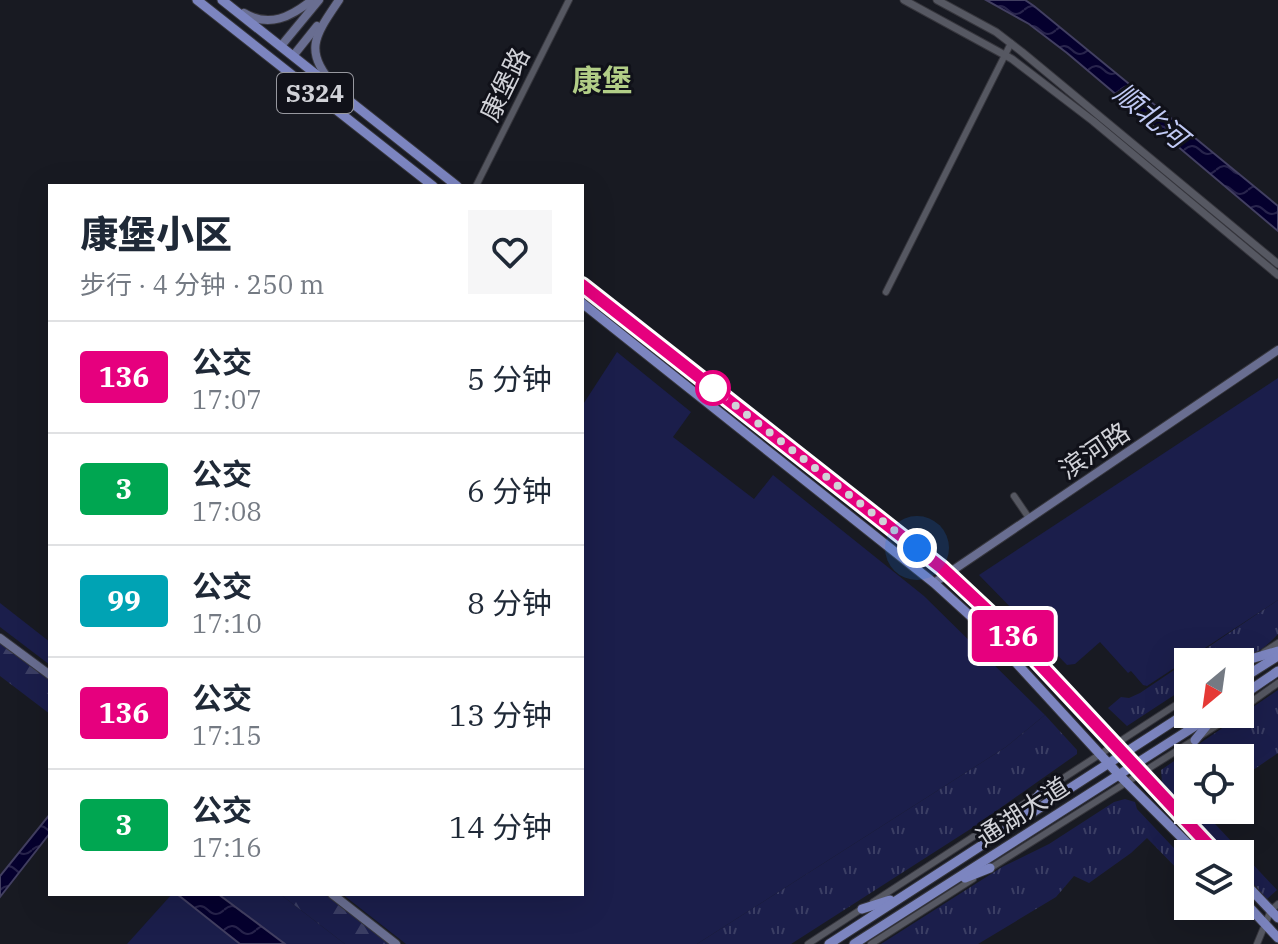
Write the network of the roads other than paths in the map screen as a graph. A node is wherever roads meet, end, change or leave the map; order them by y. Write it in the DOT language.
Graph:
graph roads {
  1 [pos="197,0"];
  2 [pos="222,0"];
  3 [pos="312,0"];
  4 [pos="319,0"];
  5 [pos="339,0"];
  6 [pos="569,0"];
  7 [pos="904,0"];
  8 [pos="937,0"];
  9 [pos="1011,43"];
  10 [pos="281,46"];
  11 [pos="1005,54"];
  12 [pos="293,56"];
  13 [pos="355,106"];
  14 [pos="430,184"];
  15 [pos="454,184"];
  16 [pos="477,184"];
  17 [pos="1278,264"];
  18 [pos="1278,275"];
  19 [pos="584,287"];
  20 [pos="886,292"];
  21 [pos="584,305"];
  22 [pos="1278,350"];
  23 [pos="1014,496"];
  24 [pos="1029,518"];
  25 [pos="947,573"];
  26 [pos="934,583"];
  27 [pos="0,638"];
  28 [pos="1278,643"];
  29 [pos="1278,653"];
  30 [pos="1254,658"];
  31 [pos="1254,670"];
  32 [pos="1278,671"];
  33 [pos="48,674"];
  34 [pos="1278,683"];
  35 [pos="1254,687"];
  36 [pos="1254,700"];
  37 [pos="1174,706"];
  38 [pos="1173,722"];
  39 [pos="1194,728"];
  40 [pos="1204,728"];
  41 [pos="1213,728"];
  42 [pos="1180,737"];
  43 [pos="1195,740"];
  44 [pos="1113,744"];
  45 [pos="1121,753"];
  46 [pos="1099,754"];
  47 [pos="1107,762"];
  48 [pos="1138,770"];
  49 [pos="1123,779"];
  50 [pos="1045,788"];
  51 [pos="1064,792"];
  52 [pos="1072,805"];
  53 [pos="1016,823"];
  54 [pos="1184,840"];
  55 [pos="1204,840"];
  56 [pos="990,868"];
  57 [pos="951,882"];
  58 [pos="1254,891"];
  59 [pos="335,896"];
  60 [pos="904,896"];
  61 [pos="862,909"];
  62 [pos="1276,911"];
  63 [pos="1254,912"];
  64 [pos="1265,924"];
  65 [pos="1278,938"];
  66 [pos="396,944"];
  67 [pos="808,944"];
  68 [pos="829,944"];
  69 [pos="854,944"];
  70 [pos="871,944"];
  71 [pos="1257,944"];
  1 -- 14 [label="main road, S324"];
  2 -- 3 [label="main road"];
  2 -- 10 [label="main road, S324"];
  4 -- 10 [label="main road"];
  5 -- 12 [label="main road"];
  5 -- 13 [label="main road"];
  6 -- 16 [label="street, 康堡路"];
  7 -- 11 [label="street"];
  8 -- 9 [label="street"];
  9 -- 11 [label="street"];
  9 -- 17 [label="street"];
  10 -- 12 [label="main road, S324"];
  11 -- 18 [label="street"];
  11 -- 20 [label="street"];
  12 -- 13 [label="main road, S324"];
  13 -- 15 [label="main road, S324"];
  19 -- 25 [label="main road"];
  21 -- 26 [label="main road"];
  22 -- 24 [label="main road, 滨河路"];
  23 -- 24 [label="street"];
  24 -- 25 [label="main road, 滨河路"];
  25 -- 26 [label="main road, 滨河路"];
  25 -- 44 [label="main road"];
  26 -- 46 [label="main road"];
  27 -- 33 [label="main road"];
  28 -- 30 [label="street"];
  29 -- 30 [label="main road"];
  29 -- 31 [label="main road"];
  32 -- 35 [label="main road"];
  34 -- 36 [label="street"];
  37 -- 44 [label="street"];
  38 -- 42 [label="main road"];
  38 -- 45 [label="main road, 通湖大道"];
  39 -- 42 [label="main road, 通湖大道"];
  40 -- 43 [label="main road"];
  41 -- 43 [label="street"];
  42 -- 48 [label="main road, 通湖大道"];
  43 -- 48 [label="street"];
  44 -- 45 [label="main road"];
  44 -- 46 [label="street"];
  45 -- 47 [label="main road, 通湖大道"];
  45 -- 48 [label="main road"];
  46 -- 47 [label="main road"];
  46 -- 50 [label="street"];
  47 -- 49 [label="main road"];
  47 -- 51 [label="main road, 通湖大道"];
  48 -- 49 [label="main road, 通湖大道"];
  48 -- 55 [label="main road"];
  49 -- 52 [label="main road, 通湖大道"];
  49 -- 54 [label="main road"];
  49 -- 56 [label="street"];
  50 -- 53 [label="main road"];
  50 -- 61 [label="street"];
  51 -- 52 [label="main road"];
  51 -- 53 [label="main road, 通湖大道"];
  52 -- 57 [label="main road, 通湖大道"];
  53 -- 60 [label="main road, 通湖大道"];
  56 -- 57 [label="main road"];
  56 -- 70 [label="street"];
  57 -- 69 [label="main road, 通湖大道"];
  58 -- 62 [label="main road"];
  59 -- 66 [label="main road"];
  60 -- 61 [label="main road"];
  60 -- 68 [label="main road, 通湖大道"];
  61 -- 67 [label="street"];
  62 -- 64 [label="street"];
  63 -- 64 [label="main road"];
  64 -- 65 [label="main road"];
  64 -- 71 [label="street"];
}
